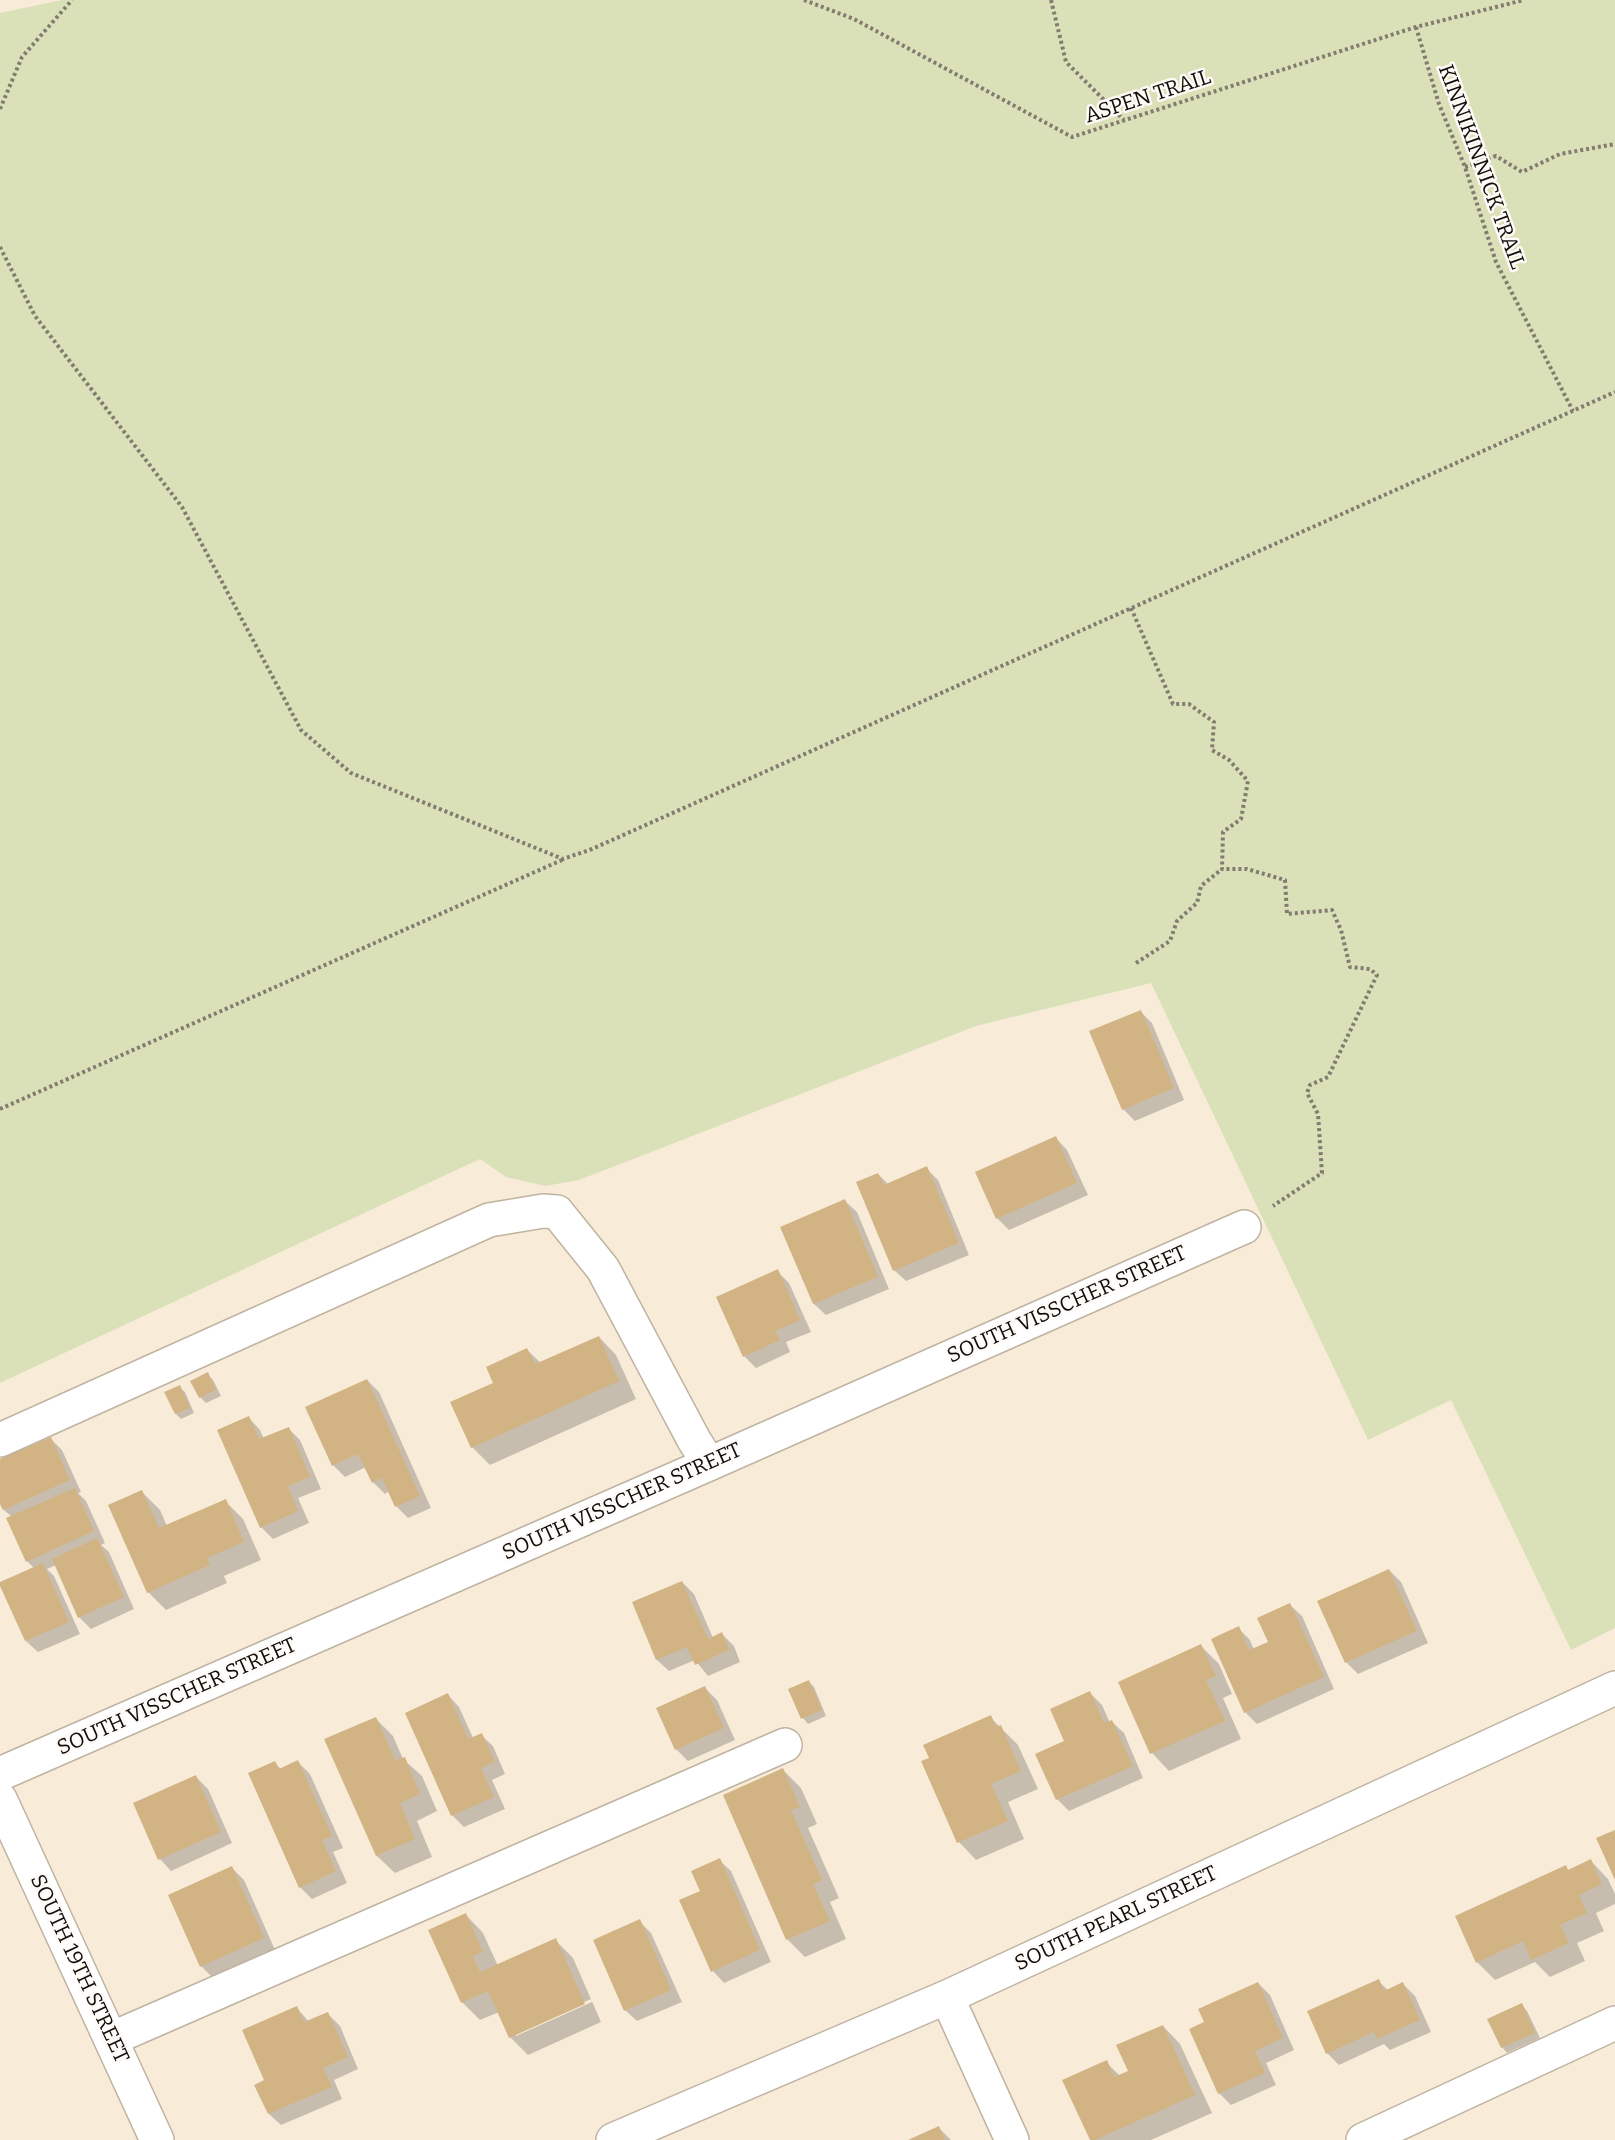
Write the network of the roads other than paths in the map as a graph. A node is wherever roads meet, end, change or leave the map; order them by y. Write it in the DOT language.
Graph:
graph roads {
  1 [pos="1244,1227"];
  2 [pos="0,1440"];
  3 [pos="709,1464"];
  4 [pos="1615,1688"];
  5 [pos="785,1745"];
  6 [pos="0,1774"];
  7 [pos="0,1799"];
  8 [pos="947,1997"];
  9 [pos="1615,2023"];
  10 [pos="111,2039"];
  11 [pos="157,2140"];
  12 [pos="613,2140"];
  13 [pos="1012,2140"];
  14 [pos="1363,2140"];
  1 -- 3 [label="street, SOUTH VISSCHER STREET"];
  2 -- 3 [label="street"];
  3 -- 6 [label="street, SOUTH VISSCHER STREET"];
  4 -- 8 [label="street, SOUTH PEARL STREET"];
  5 -- 10 [label="street"];
  7 -- 10 [label="street, SOUTH 19TH STREET"];
  8 -- 12 [label="street, SOUTH PEARL STREET"];
  8 -- 13 [label="street"];
  9 -- 14 [label="street"];
  10 -- 11 [label="street, SOUTH 19TH STREET"];
}
